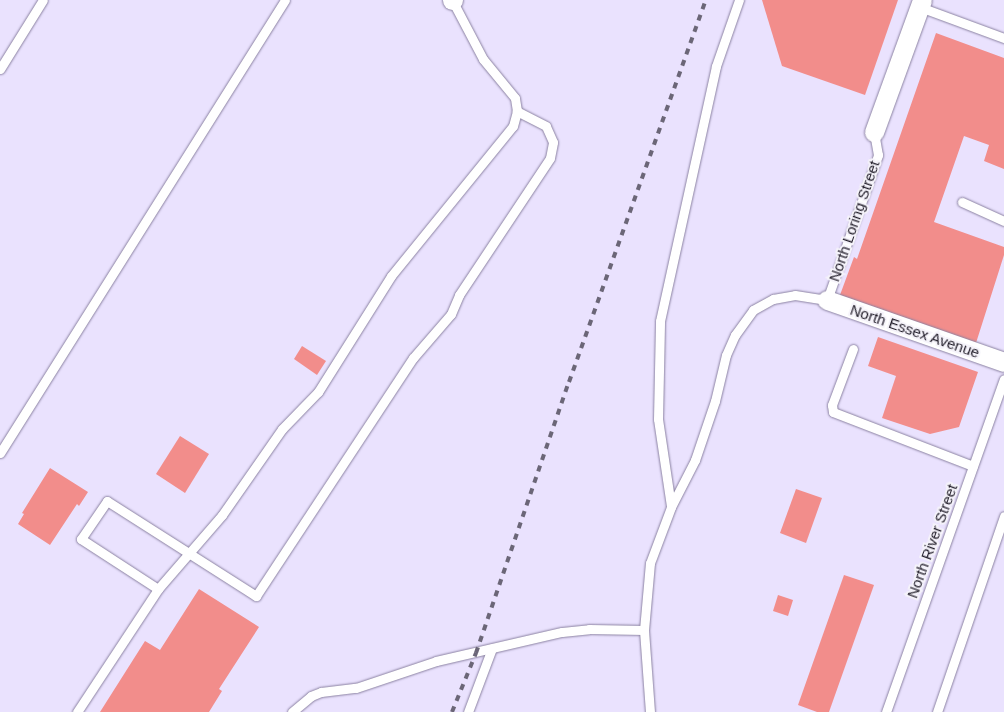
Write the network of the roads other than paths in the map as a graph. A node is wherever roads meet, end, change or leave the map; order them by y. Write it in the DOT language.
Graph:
graph roads {
  1 [pos="43,0"];
  2 [pos="285,0"];
  3 [pos="452,0"];
  4 [pos="739,0"];
  5 [pos="921,3"];
  6 [pos="1004,38"];
  7 [pos="0,68"];
  8 [pos="517,111"];
  9 [pos="874,132"];
  10 [pos="962,202"];
  11 [pos="1004,221"];
  12 [pos="827,300"];
  13 [pos="853,349"];
  14 [pos="1004,362"];
  15 [pos="1003,385"];
  16 [pos="0,452"];
  17 [pos="973,466"];
  18 [pos="671,507"];
  19 [pos="1004,516"];
  20 [pos="188,554"];
  21 [pos="158,589"];
  22 [pos="644,630"];
  23 [pos="492,648"];
  24 [pos="77,712"];
  25 [pos="292,712"];
  26 [pos="468,712"];
  27 [pos="650,712"];
  28 [pos="886,712"];
  29 [pos="937,712"];
  1 -- 7 [label="lane"];
  2 -- 16 [label="lane"];
  3 -- 8 [label="lane"];
  4 -- 18 [label="lane"];
  5 -- 6 [label="lane"];
  5 -- 9 [label="street, North Loring Street"];
  8 -- 20 [label="lane"];
  8 -- 20 [label="lane"];
  9 -- 12 [label="lane, North Loring Street"];
  10 -- 11 [label="lane"];
  12 -- 14 [label="street, North Essex Avenue"];
  12 -- 18 [label="lane"];
  13 -- 17 [label="lane"];
  15 -- 17 [label="lane, North River Street"];
  17 -- 28 [label="lane, North River Street"];
  18 -- 22 [label="lane"];
  19 -- 29 [label="lane"];
  20 -- 21 [label="lane"];
  20 -- 21 [label="lane"];
  21 -- 24 [label="lane"];
  22 -- 23 [label="lane"];
  22 -- 27 [label="lane"];
  23 -- 25 [label="lane"];
  23 -- 26 [label="lane"];
}
